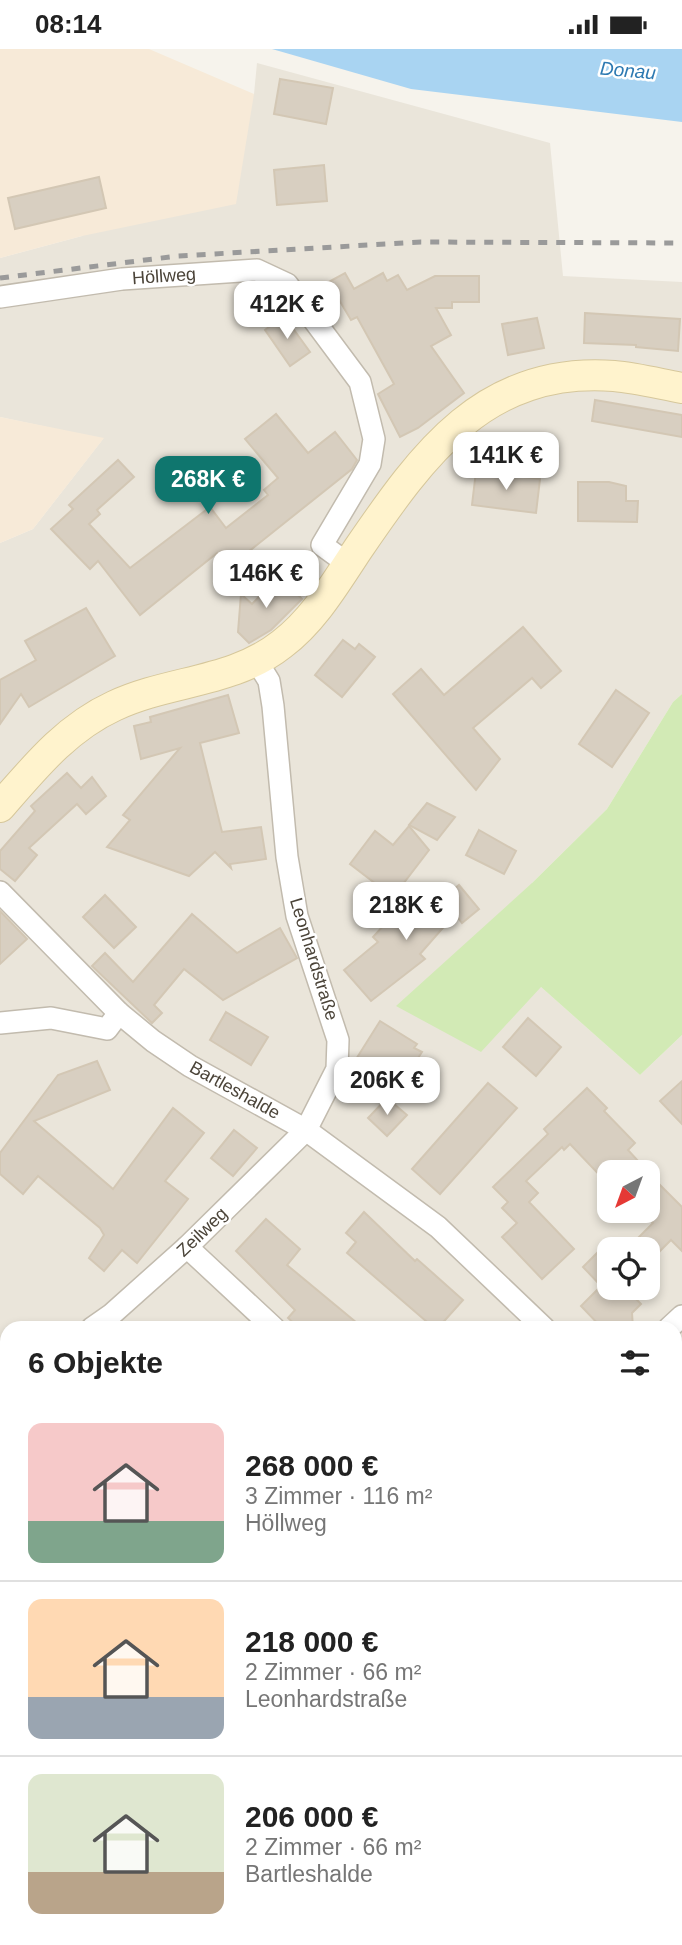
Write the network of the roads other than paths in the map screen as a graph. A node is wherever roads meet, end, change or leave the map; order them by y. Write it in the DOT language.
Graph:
graph roads {
  1 [pos="0,297"];
  2 [pos="682,388"];
  3 [pos="348,565"];
  4 [pos="256,660"];
  5 [pos="0,807"];
  6 [pos="0,892"];
  7 [pos="119,1013"];
  8 [pos="0,1023"];
  9 [pos="306,1130"];
  10 [pos="187,1247"];
  11 [pos="102,1321"];
  12 [pos="266,1321"];
  13 [pos="537,1321"];
  1 -- 3 [label="street, Höllweg"];
  2 -- 3 [label="main road"];
  3 -- 4 [label="main road"];
  4 -- 5 [label="main road"];
  4 -- 9 [label="street, Leonhardstraße"];
  6 -- 7 [label="street, Bartleshalde"];
  7 -- 8 [label="street"];
  7 -- 9 [label="street, Bartleshalde"];
  9 -- 10 [label="street, Zeilweg"];
  9 -- 13 [label="street, Bartleshalde"];
  10 -- 11 [label="street, Zeilweg"];
  10 -- 12 [label="street"];
}
